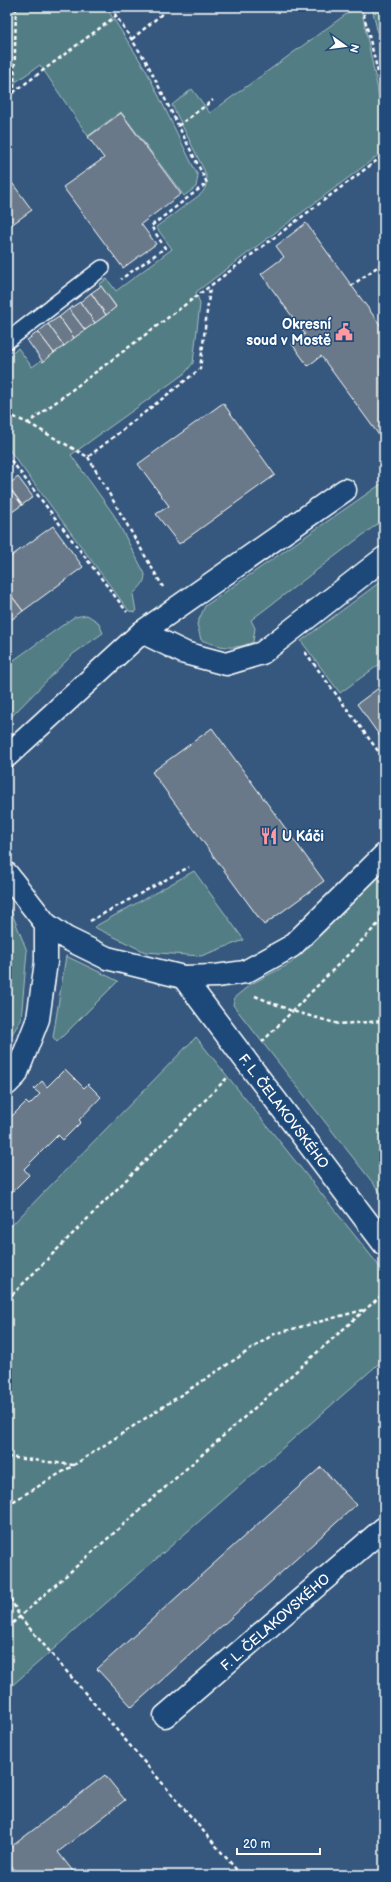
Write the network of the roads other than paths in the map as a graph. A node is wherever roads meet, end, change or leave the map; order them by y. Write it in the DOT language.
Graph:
graph roads {
  1 [pos="102,268"];
  2 [pos="7,341"];
  3 [pos="345,490"];
  4 [pos="384,558"];
  5 [pos="142,632"];
  6 [pos="7,756"];
  7 [pos="384,855"];
  8 [pos="7,874"];
  9 [pos="46,924"];
  10 [pos="183,977"];
  11 [pos="7,1084"];
  12 [pos="384,1244"];
  13 [pos="384,1528"];
  14 [pos="165,1716"];
  1 -- 2 [label="lane"];
  3 -- 5 [label="street"];
  4 -- 5 [label="street"];
  5 -- 6 [label="street"];
  7 -- 10 [label="street"];
  8 -- 9 [label="street"];
  9 -- 10 [label="street"];
  9 -- 11 [label="street"];
  10 -- 12 [label="street, F. L. ČELAKOVSKÉHO"];
  13 -- 14 [label="street, F. L. ČELAKOVSKÉHO"];
}
